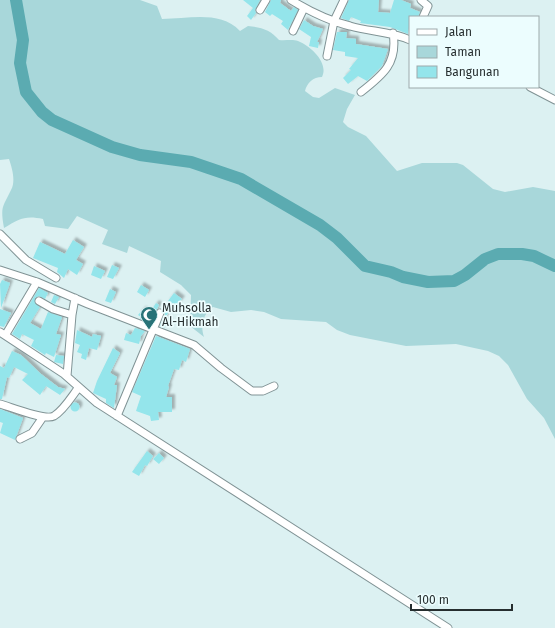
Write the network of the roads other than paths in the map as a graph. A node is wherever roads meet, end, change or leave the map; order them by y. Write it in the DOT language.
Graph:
graph roads {
  1 [pos="266,0"];
  2 [pos="291,0"];
  3 [pos="344,0"];
  4 [pos="421,0"];
  5 [pos="304,8"];
  6 [pos="260,10"];
  7 [pos="423,16"];
  8 [pos="334,21"];
  9 [pos="293,31"];
  10 [pos="393,33"];
  11 [pos="409,39"];
  12 [pos="327,56"];
  13 [pos="532,88"];
  14 [pos="361,92"];
  15 [pos="555,100"];
  16 [pos="0,234"];
  17 [pos="0,270"];
  18 [pos="56,278"];
  19 [pos="36,282"];
  20 [pos="74,298"];
  21 [pos="39,301"];
  22 [pos="160,313"];
  23 [pos="72,315"];
  24 [pos="153,329"];
  25 [pos="3,333"];
  26 [pos="67,376"];
  27 [pos="274,386"];
  28 [pos="79,387"];
  29 [pos="0,404"];
  30 [pos="117,416"];
  31 [pos="42,417"];
  32 [pos="20,439"];
  33 [pos="448,628"];
  1 -- 6 [label="street"];
  2 -- 5 [label="street"];
  3 -- 8 [label="street"];
  4 -- 7 [label="street"];
  5 -- 8 [label="street"];
  5 -- 9 [label="street"];
  8 -- 10 [label="street"];
  8 -- 12 [label="street"];
  10 -- 11 [label="street"];
  10 -- 14 [label="street"];
  13 -- 15 [label="street"];
  16 -- 18 [label="street"];
  17 -- 19 [label="street"];
  19 -- 20 [label="street"];
  19 -- 25 [label="street"];
  20 -- 23 [label="street"];
  20 -- 24 [label="street"];
  21 -- 23 [label="street"];
  22 -- 24 [label="street"];
  23 -- 26 [label="street"];
  24 -- 27 [label="street"];
  24 -- 30 [label="street"];
  25 -- 26 [label="street"];
  26 -- 28 [label="street"];
  28 -- 30 [label="street"];
  28 -- 31 [label="street"];
  29 -- 31 [label="street"];
  30 -- 33 [label="street"];
  31 -- 32 [label="street"];
}
